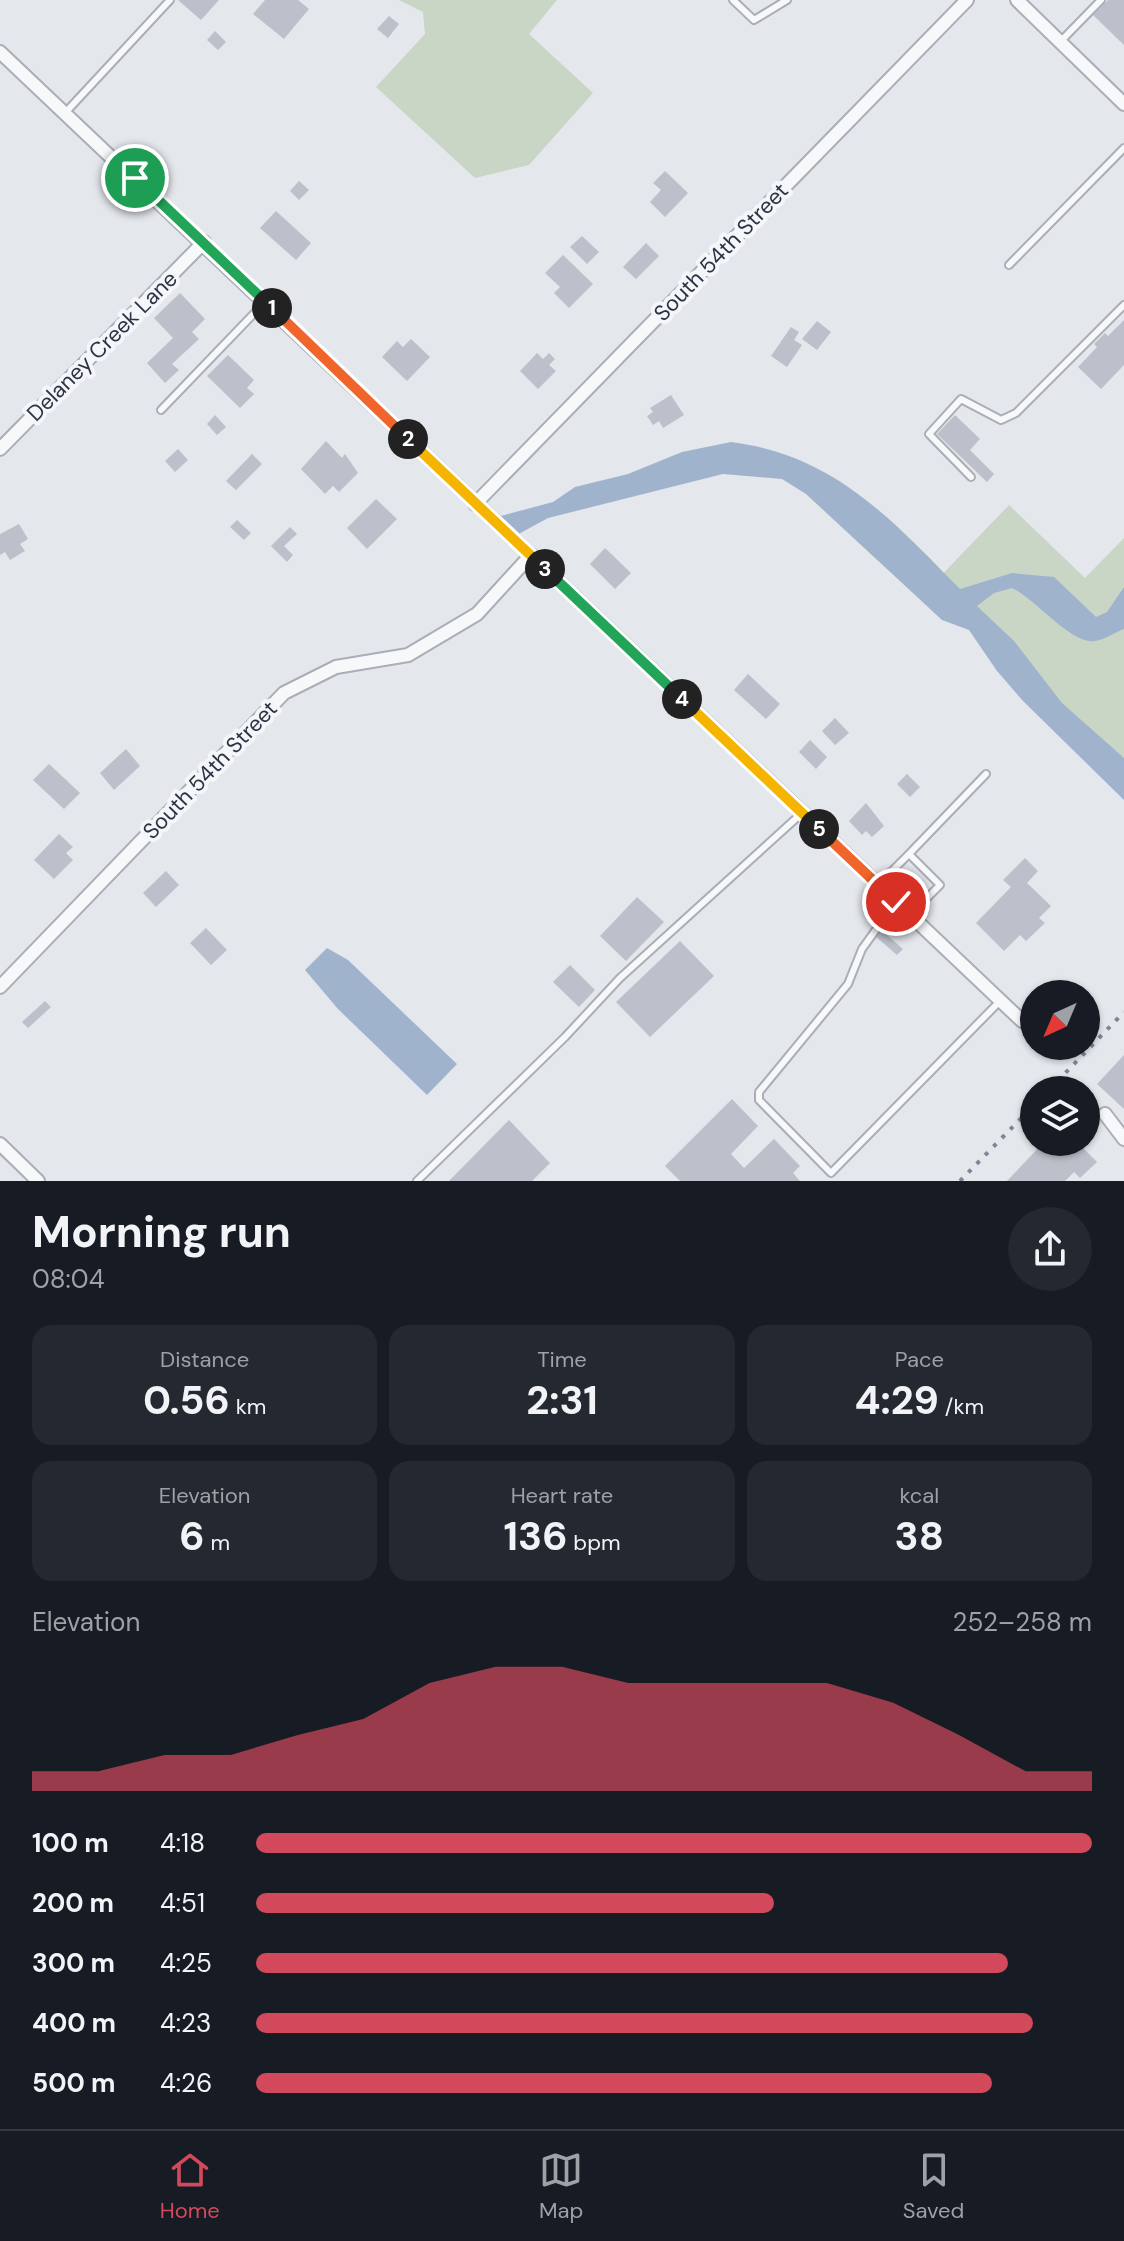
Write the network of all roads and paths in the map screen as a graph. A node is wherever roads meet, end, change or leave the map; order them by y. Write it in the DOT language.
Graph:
graph roads {
  1 [pos="170,0"];
  2 [pos="733,0"];
  3 [pos="787,0"];
  4 [pos="967,0"];
  5 [pos="1017,0"];
  6 [pos="1101,0"];
  7 [pos="1060,42"];
  8 [pos="0,52"];
  9 [pos="1124,104"];
  10 [pos="65,113"];
  11 [pos="1124,148"];
  12 [pos="204,242"];
  13 [pos="1009,265"];
  14 [pos="265,302"];
  15 [pos="1124,305"];
  16 [pos="161,410"];
  17 [pos="0,449"];
  18 [pos="971,477"];
  19 [pos="475,504"];
  20 [pos="531,555"];
  21 [pos="986,774"];
  22 [pos="802,813"];
  23 [pos="909,854"];
  24 [pos="878,885"];
  25 [pos="896,902"];
  26 [pos="910,915"];
  27 [pos="0,987"];
  28 [pos="1001,1000"];
  29 [pos="1020,1019"];
  30 [pos="1105,1114"];
  31 [pos="1124,1139"];
  32 [pos="0,1144"];
  33 [pos="38,1181"];
  34 [pos="417,1181"];
  1 -- 10 [label="lane"];
  2 -- 3 [label="lane"];
  4 -- 19 [label="street, South 54th Street"];
  5 -- 7 [label="street"];
  6 -- 7 [label="lane"];
  7 -- 9 [label="street"];
  8 -- 10 [label="street"];
  10 -- 12 [label="street"];
  11 -- 13 [label="lane"];
  12 -- 14 [label="street"];
  12 -- 17 [label="street, Delaney Creek Lane"];
  14 -- 16 [label="lane"];
  14 -- 19 [label="street"];
  15 -- 18 [label="lane"];
  19 -- 20 [label="street"];
  20 -- 22 [label="street"];
  20 -- 27 [label="street, South 54th Street"];
  21 -- 23 [label="lane"];
  22 -- 24 [label="street"];
  22 -- 34 [label="lane"];
  23 -- 24 [label="lane"];
  23 -- 26 [label="lane"];
  24 -- 25 [label="street"];
  25 -- 26 [label="street"];
  25 -- 28 [label="lane"];
  26 -- 28 [label="street"];
  28 -- 29 [label="street"];
  30 -- 31 [label="street"];
  32 -- 33 [label="street"];
}
